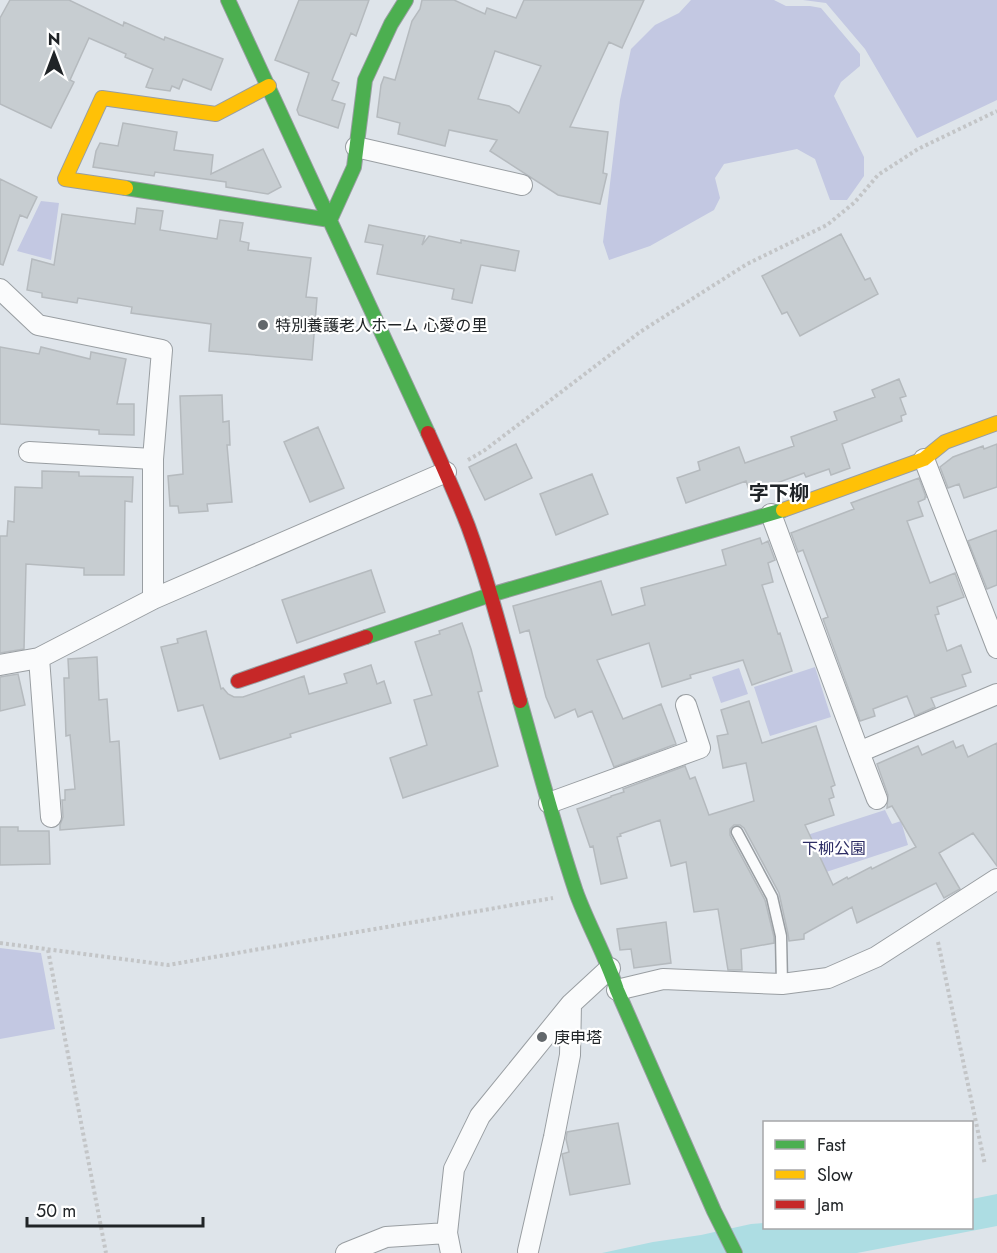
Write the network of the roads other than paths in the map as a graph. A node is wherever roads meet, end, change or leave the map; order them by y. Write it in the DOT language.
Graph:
graph roads {
  1 [pos="228,0"];
  2 [pos="406,0"];
  3 [pos="268,86"];
  4 [pos="356,147"];
  5 [pos="522,185"];
  6 [pos="330,220"];
  7 [pos="0,290"];
  8 [pos="997,423"];
  9 [pos="29,452"];
  10 [pos="153,459"];
  11 [pos="924,459"];
  12 [pos="446,472"];
  13 [pos="771,514"];
  14 [pos="490,595"];
  15 [pos="153,599"];
  16 [pos="997,648"];
  17 [pos="39,658"];
  18 [pos="0,665"];
  19 [pos="238,681"];
  20 [pos="997,694"];
  21 [pos="686,705"];
  22 [pos="859,752"];
  23 [pos="877,799"];
  24 [pos="549,803"];
  25 [pos="51,817"];
  26 [pos="737,832"];
  27 [pos="997,879"];
  28 [pos="610,968"];
  29 [pos="782,984"];
  30 [pos="617,990"];
  31 [pos="571,1004"];
  32 [pos="447,1233"];
  33 [pos="528,1251"];
  34 [pos="346,1253"];
  35 [pos="451,1253"];
  36 [pos="735,1253"];
  1 -- 3 [label="street"];
  2 -- 4 [label="street"];
  3 -- 6 [label="street"];
  3 -- 6 [label="street"];
  4 -- 5 [label="street"];
  4 -- 6 [label="street"];
  6 -- 12 [label="street"];
  7 -- 10 [label="street"];
  8 -- 11 [label="street"];
  9 -- 10 [label="street"];
  10 -- 15 [label="street"];
  11 -- 13 [label="street"];
  11 -- 16 [label="street"];
  12 -- 14 [label="street"];
  12 -- 15 [label="street"];
  13 -- 14 [label="street"];
  13 -- 22 [label="street"];
  14 -- 19 [label="street"];
  14 -- 24 [label="street"];
  15 -- 17 [label="street"];
  17 -- 18 [label="street"];
  17 -- 25 [label="street"];
  20 -- 22 [label="street"];
  21 -- 24 [label="street"];
  22 -- 23 [label="street"];
  24 -- 28 [label="street"];
  26 -- 29 [label="lane"];
  27 -- 29 [label="street"];
  28 -- 30 [label="street"];
  28 -- 31 [label="street"];
  29 -- 30 [label="street"];
  30 -- 36 [label="street"];
  31 -- 32 [label="street"];
  31 -- 33 [label="street"];
  32 -- 34 [label="street"];
  32 -- 35 [label="street"];
}
